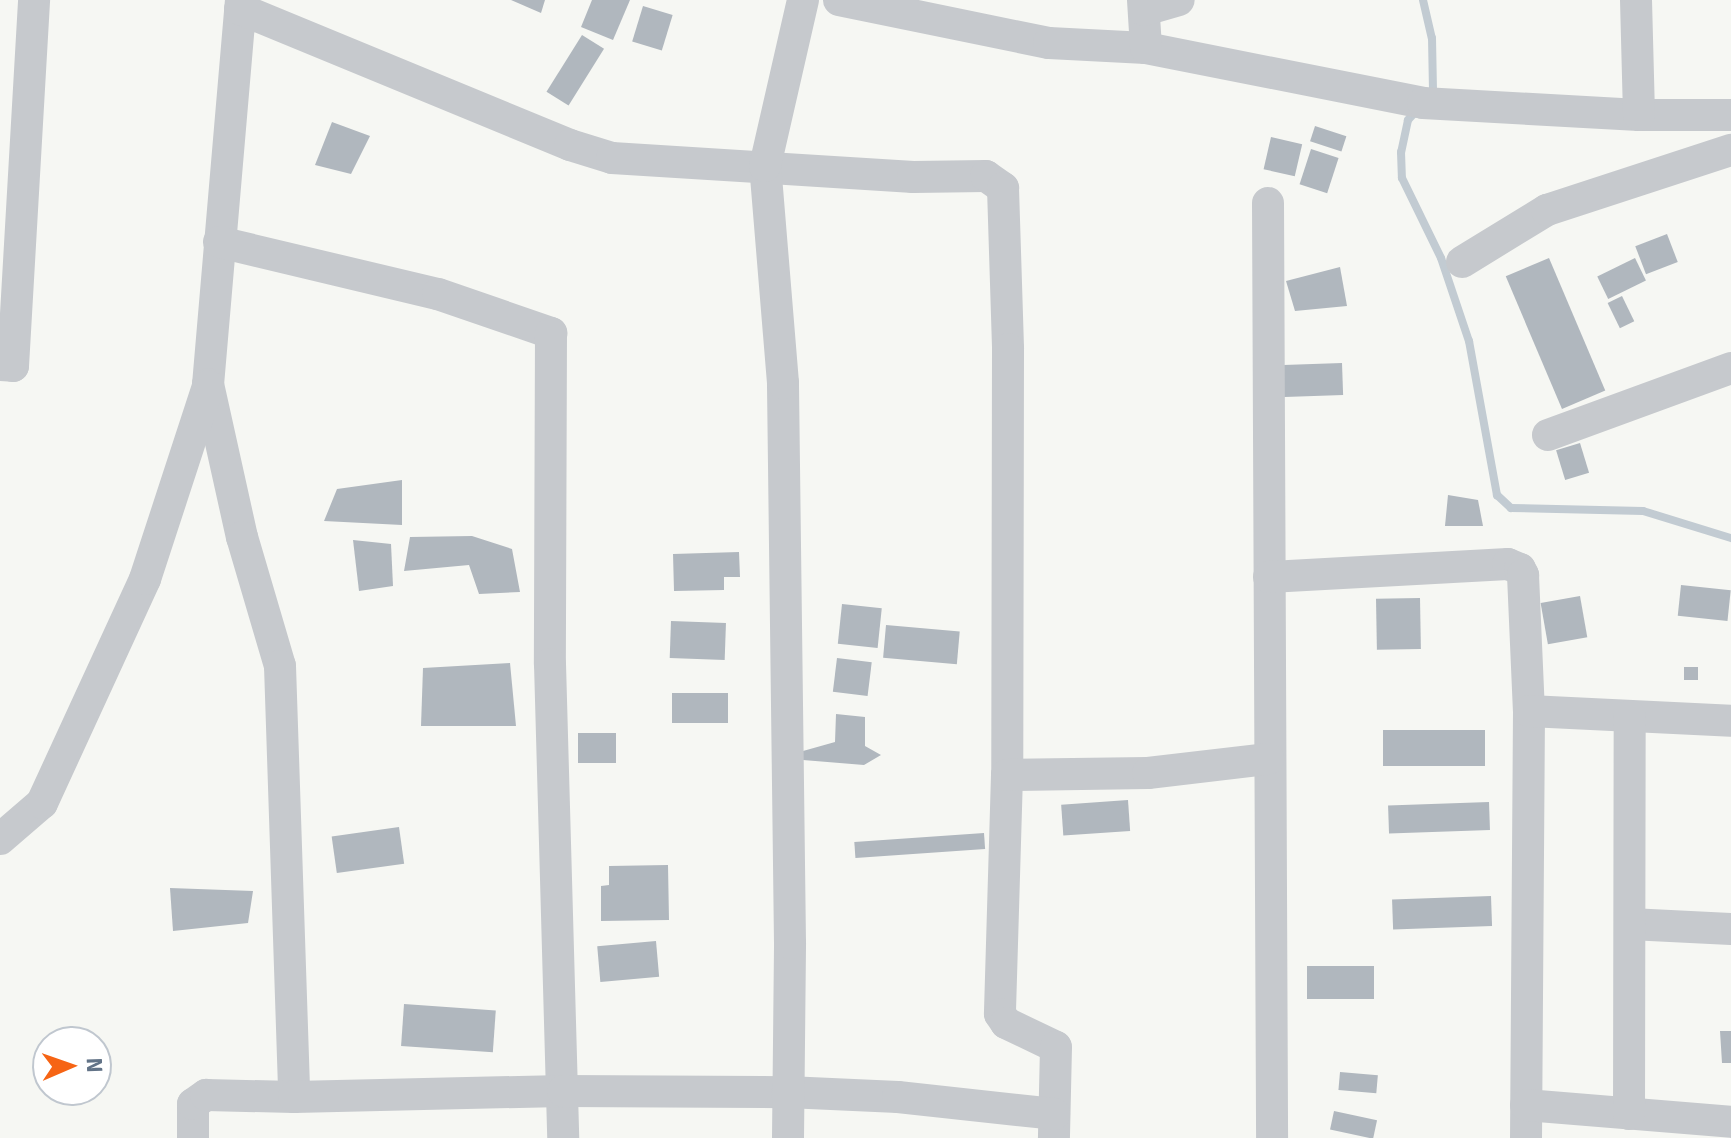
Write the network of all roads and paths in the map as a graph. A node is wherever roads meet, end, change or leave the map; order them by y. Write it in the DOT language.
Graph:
graph roads {
  1 [pos="34,0"];
  2 [pos="803,0"];
  3 [pos="839,0"];
  4 [pos="1179,0"];
  5 [pos="1636,0"];
  6 [pos="240,4"];
  7 [pos="1143,5"];
  8 [pos="1146,48"];
  9 [pos="1639,115"];
  10 [pos="1731,115"];
  11 [pos="1731,150"];
  12 [pos="765,166"];
  13 [pos="1268,203"];
  14 [pos="219,242"];
  15 [pos="1462,262"];
  16 [pos="0,365"];
  17 [pos="1731,368"];
  18 [pos="208,384"];
  19 [pos="1548,435"];
  20 [pos="1269,577"];
  21 [pos="1529,711"];
  22 [pos="1630,716"];
  23 [pos="1731,721"];
  24 [pos="1268,759"];
  25 [pos="1007,775"];
  26 [pos="0,839"];
  27 [pos="1630,924"];
  28 [pos="1731,929"];
  29 [pos="563,1091"];
  30 [pos="787,1092"];
  31 [pos="294,1097"];
  32 [pos="1526,1105"];
  33 [pos="1629,1114"];
  34 [pos="1731,1122"];
  35 [pos="1054,1126"];
  36 [pos="193,1138"];
  37 [pos="563,1138"];
  38 [pos="788,1138"];
  39 [pos="1272,1138"];
  40 [pos="1526,1138"];
  1 -- 16 [label="street"];
  2 -- 12 [label="street"];
  3 -- 8 [label="street"];
  4 -- 7 [label="street"];
  5 -- 9 [label="street"];
  6 -- 12 [label="street"];
  6 -- 14 [label="street"];
  7 -- 8 [label="street"];
  8 -- 9 [label="street"];
  9 -- 10 [label="street"];
  11 -- 15 [label="street"];
  12 -- 25 [label="street"];
  12 -- 30 [label="street"];
  13 -- 20 [label="street"];
  14 -- 18 [label="street"];
  14 -- 29 [label="street"];
  17 -- 19 [label="street"];
  18 -- 26 [label="street"];
  18 -- 31 [label="street"];
  20 -- 21 [label="street"];
  20 -- 24 [label="street"];
  21 -- 22 [label="street"];
  21 -- 32 [label="street"];
  22 -- 23 [label="street"];
  22 -- 27 [label="street"];
  24 -- 25 [label="street"];
  24 -- 39 [label="street"];
  25 -- 35 [label="street"];
  27 -- 28 [label="street"];
  27 -- 33 [label="street"];
  29 -- 30 [label="street"];
  29 -- 31 [label="street"];
  29 -- 37 [label="street"];
  30 -- 35 [label="street"];
  30 -- 38 [label="street"];
  31 -- 36 [label="street"];
  32 -- 33 [label="street"];
  32 -- 40 [label="street"];
  33 -- 34 [label="street"];
}
